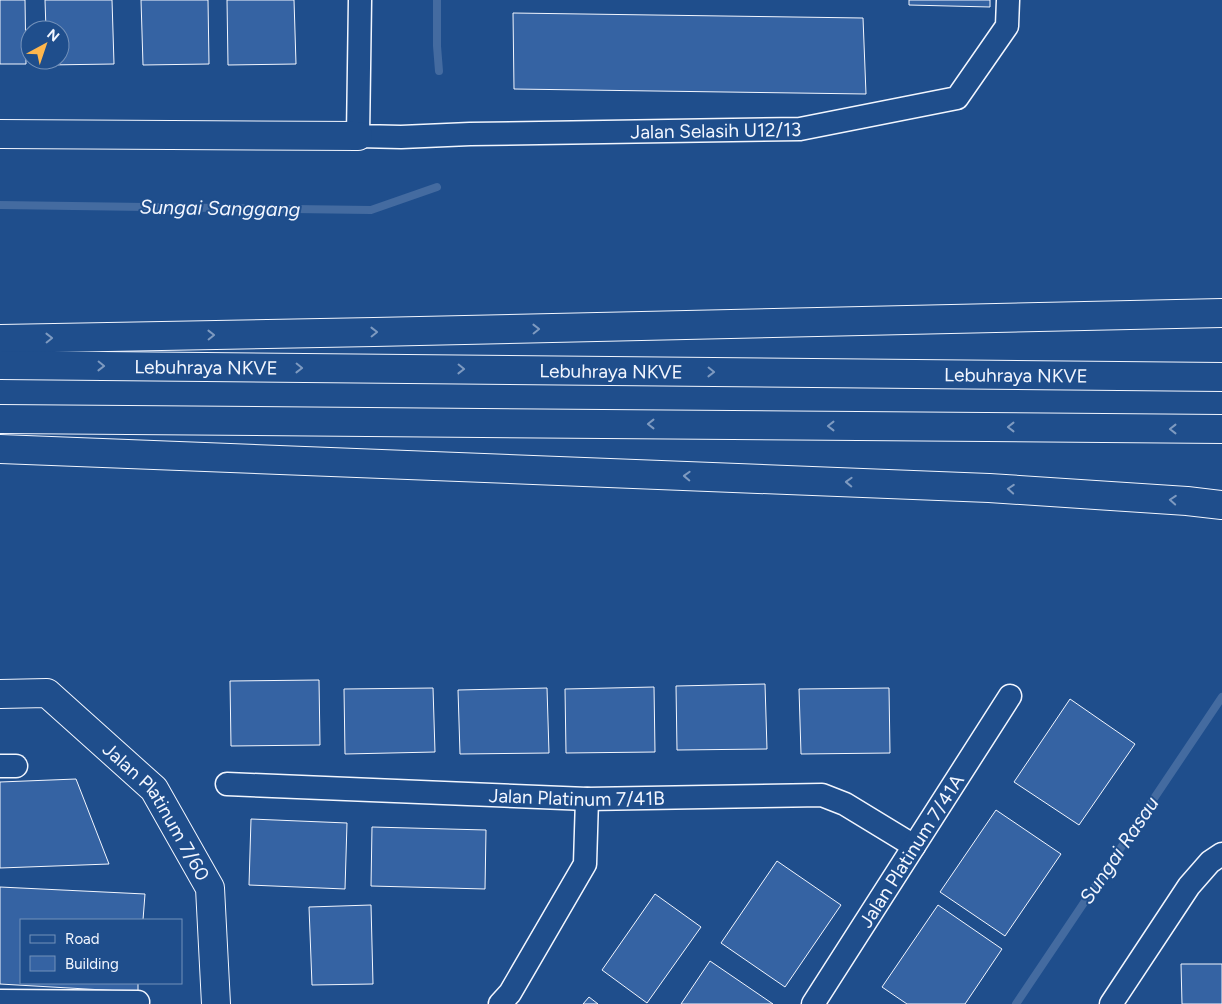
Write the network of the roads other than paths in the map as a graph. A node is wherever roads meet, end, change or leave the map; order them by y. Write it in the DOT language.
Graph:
graph roads {
  1 [pos="360,0"];
  2 [pos="1008,0"];
  3 [pos="0,134"];
  4 [pos="358,136"];
  5 [pos="1222,313"];
  6 [pos="0,339"];
  7 [pos="0,365"];
  8 [pos="1222,376"];
  9 [pos="0,419"];
  10 [pos="1222,429"];
  11 [pos="0,449"];
  12 [pos="1222,505"];
  13 [pos="0,694"];
  14 [pos="1010,696"];
  15 [pos="227,784"];
  16 [pos="587,799"];
  17 [pos="914,846"];
  18 [pos="1222,854"];
  19 [pos="0,1000"];
  20 [pos="138,1002"];
  21 [pos="216,1004"];
  22 [pos="500,1004"];
  23 [pos="814,1004"];
  24 [pos="1111,1004"];
  1 -- 4 [label="street"];
  2 -- 4 [label="street, Jalan Selasih U12/13"];
  3 -- 4 [label="main road"];
  6 -- 5 [label="main road, one-way"];
  7 -- 8 [label="main road, Lebuhraya NKVE, one-way"];
  10 -- 9 [label="main road, one-way"];
  12 -- 11 [label="main road, one-way"];
  13 -- 21 [label="main road, Jalan Platinum 7/60"];
  14 -- 17 [label="street, Jalan Platinum 7/41A"];
  15 -- 16 [label="street, Jalan Platinum 7/41B"];
  16 -- 17 [label="street, Jalan Platinum 7/41B"];
  16 -- 22 [label="street"];
  17 -- 23 [label="street, Jalan Platinum 7/41A"];
  18 -- 24 [label="street"];
  19 -- 20 [label="street"];
}
